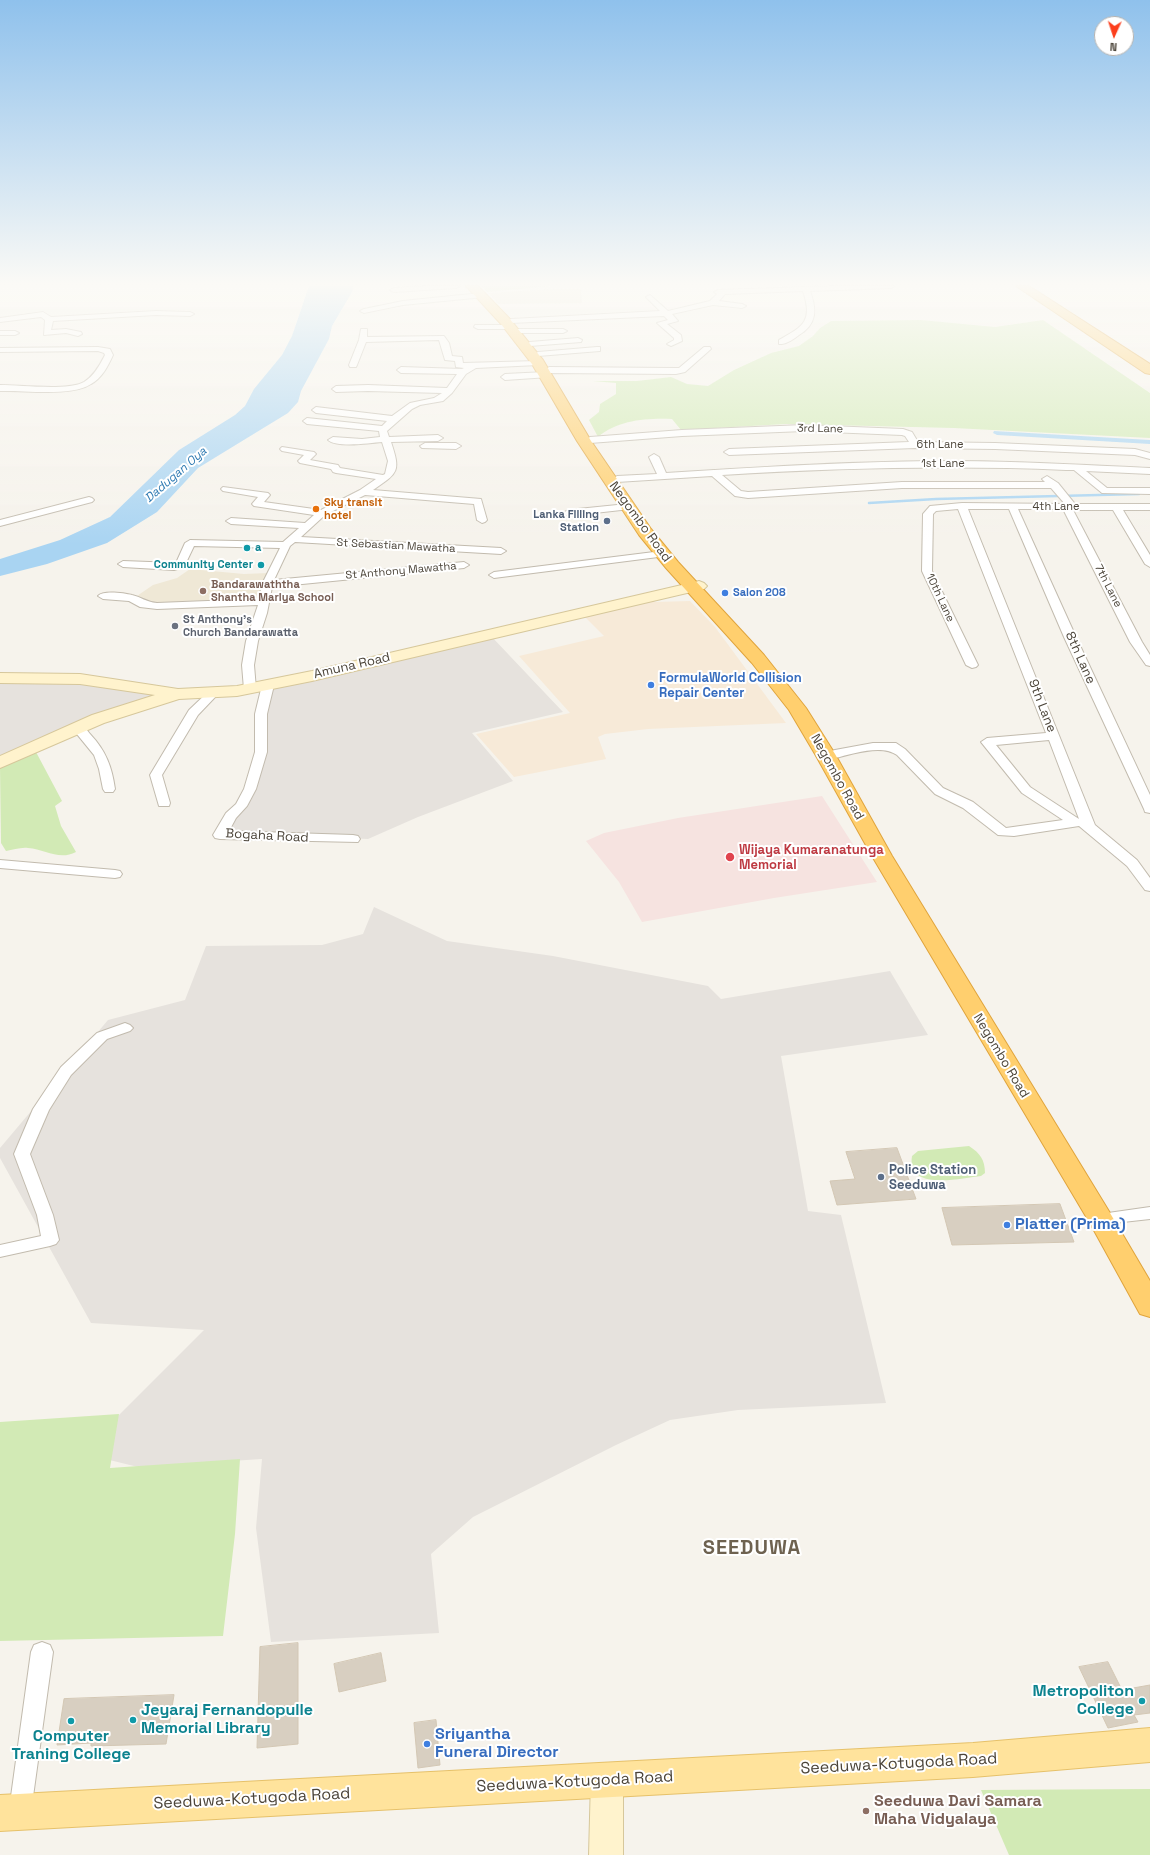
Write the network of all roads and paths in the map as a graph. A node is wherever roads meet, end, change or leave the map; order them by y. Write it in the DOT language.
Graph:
graph roads {
  1 [pos="462,372"];
  2 [pos="97,373"];
  3 [pos="507,373"];
  4 [pos="542,373"];
  5 [pos="544,373"];
  6 [pos="505,377"];
  7 [pos="0,388"];
  8 [pos="336,389"];
  9 [pos="449,391"];
  10 [pos="316,410"];
  11 [pos="396,419"];
  12 [pos="307,422"];
  13 [pos="384,429"];
  14 [pos="438,438"];
  15 [pos="333,440"];
  16 [pos="590,440"];
  17 [pos="386,442"];
  18 [pos="915,445"];
  19 [pos="456,446"];
  20 [pos="285,449"];
  21 [pos="728,452"];
  22 [pos="1150,456"];
  23 [pos="654,457"];
  24 [pos="1025,465"];
  25 [pos="1077,468"];
  26 [pos="1150,471"];
  27 [pos="714,473"];
  28 [pos="663,476"];
  29 [pos="385,478"];
  30 [pos="616,479"];
  31 [pos="1055,485"];
  32 [pos="226,489"];
  33 [pos="1150,491"];
  34 [pos="363,492"];
  35 [pos="89,500"];
  36 [pos="1068,502"];
  37 [pos="962,506"];
  38 [pos="1012,506"];
  39 [pos="627,507"];
  40 [pos="1116,507"];
  41 [pos="1150,507"];
  42 [pos="322,513"];
  43 [pos="568,513"];
  44 [pos="482,520"];
  45 [pos="231,521"];
  46 [pos="0,523"];
  47 [pos="307,526"];
  48 [pos="289,542"];
  49 [pos="501,551"];
  50 [pos="662,554"];
  51 [pos="123,564"];
  52 [pos="1150,564"];
  53 [pos="464,565"];
  54 [pos="494,575"];
  55 [pos="267,584"];
  56 [pos="695,586"];
  57 [pos="103,596"];
  58 [pos="264,602"];
  59 [pos="1150,663"];
  60 [pos="972,665"];
  61 [pos="0,678"];
  62 [pos="268,685"];
  63 [pos="250,689"];
  64 [pos="213,693"];
  65 [pos="178,694"];
  66 [pos="78,728"];
  67 [pos="1053,736"];
  68 [pos="835,754"];
  69 [pos="0,763"];
  70 [pos="109,789"];
  71 [pos="164,803"];
  72 [pos="1150,809"];
  73 [pos="1075,822"];
  74 [pos="1089,827"];
  75 [pos="354,839"];
  76 [pos="0,864"];
  77 [pos="115,874"];
  78 [pos="1150,887"];
  79 [pos="125,1028"];
  80 [pos="1150,1213"];
  81 [pos="1114,1217"];
  82 [pos="0,1251"];
  83 [pos="1150,1281"];
  84 [pos="1150,1306"];
  85 [pos="42,1652"];
  86 [pos="1150,1745"];
  87 [pos="607,1780"];
  88 [pos="10,1812"];
  89 [pos="606,1855"];
  1 -- 9 [label="street"];
  2 -- 7 [label="street"];
  3 -- 6 [label="street"];
  4 -- 39 [label="highway, Negombo Road"];
  5 -- 16 [label="highway, Negombo Road"];
  8 -- 9 [label="street"];
  9 -- 11 [label="street"];
  10 -- 11 [label="street"];
  11 -- 13 [label="street"];
  12 -- 13 [label="street"];
  13 -- 17 [label="street"];
  14 -- 17 [label="street"];
  15 -- 17 [label="street"];
  16 -- 21 [label="street"];
  16 -- 30 [label="highway, Negombo Road"];
  17 -- 19 [label="street"];
  17 -- 29 [label="street"];
  18 -- 21 [label="street, 6th Lane"];
  18 -- 21 [label="street, 3rd Lane"];
  18 -- 22 [label="street, 6th Lane"];
  20 -- 29 [label="street"];
  21 -- 24 [label="street, 1st Lane"];
  21 -- 27 [label="street, 1st Lane"];
  23 -- 28 [label="street"];
  24 -- 25 [label="street, 1st Lane"];
  24 -- 31 [label="street, 7th Lane"];
  25 -- 26 [label="street, 1st Lane"];
  25 -- 33 [label="street"];
  27 -- 28 [label="street, 1st Lane"];
  27 -- 31 [label="street"];
  28 -- 30 [label="street, 1st Lane"];
  29 -- 34 [label="street"];
  30 -- 56 [label="highway, Negombo Road"];
  31 -- 36 [label="street, 7th Lane"];
  32 -- 42 [label="street"];
  34 -- 42 [label="street"];
  34 -- 44 [label="street"];
  35 -- 46 [label="street"];
  36 -- 38 [label="street, 4th Lane"];
  36 -- 40 [label="street, 4th Lane"];
  36 -- 59 [label="street, 7th Lane"];
  37 -- 38 [label="street, 4th Lane"];
  37 -- 60 [label="street, 10th Lane"];
  37 -- 67 [label="street, 9th Lane"];
  38 -- 72 [label="street, 8th Lane"];
  39 -- 43 [label="street"];
  39 -- 50 [label="highway, Negombo Road"];
  40 -- 41 [label="street, 4th Lane"];
  40 -- 52 [label="street"];
  42 -- 47 [label="street"];
  45 -- 47 [label="street"];
  47 -- 48 [label="street"];
  48 -- 49 [label="street, St Sebastian Mawatha"];
  48 -- 51 [label="street, St Sebastian Mawatha"];
  48 -- 55 [label="street"];
  50 -- 54 [label="street"];
  50 -- 56 [label="highway, Negombo Road"];
  53 -- 55 [label="street, St Anthony Mawatha"];
  55 -- 58 [label="street"];
  56 -- 62 [label="street, Amuna Road"];
  56 -- 68 [label="highway, Negombo Road"];
  56 -- 84 [label="highway, Negombo Road"];
  57 -- 58 [label="street"];
  58 -- 63 [label="street"];
  61 -- 65 [label="street, Amuna Road"];
  62 -- 63 [label="street, Amuna Road"];
  62 -- 75 [label="street, Bogaha Road"];
  63 -- 64 [label="street, Amuna Road"];
  64 -- 65 [label="street, Amuna Road"];
  64 -- 71 [label="street"];
  65 -- 66 [label="street"];
  66 -- 69 [label="street"];
  66 -- 70 [label="street"];
  67 -- 73 [label="street"];
  67 -- 74 [label="street, 9th Lane"];
  68 -- 73 [label="street"];
  68 -- 81 [label="highway, Negombo Road"];
  73 -- 74 [label="street"];
  74 -- 78 [label="street, 9th Lane"];
  76 -- 77 [label="street"];
  79 -- 82 [label="street"];
  80 -- 81 [label="street"];
  81 -- 83 [label="highway, Negombo Road"];
  85 -- 88 [label="street"];
  86 -- 87 [label="main road, Seeduwa-Kotugoda Road"];
  87 -- 88 [label="main road, Seeduwa-Kotugoda Road"];
  87 -- 89 [label="street"];
}
